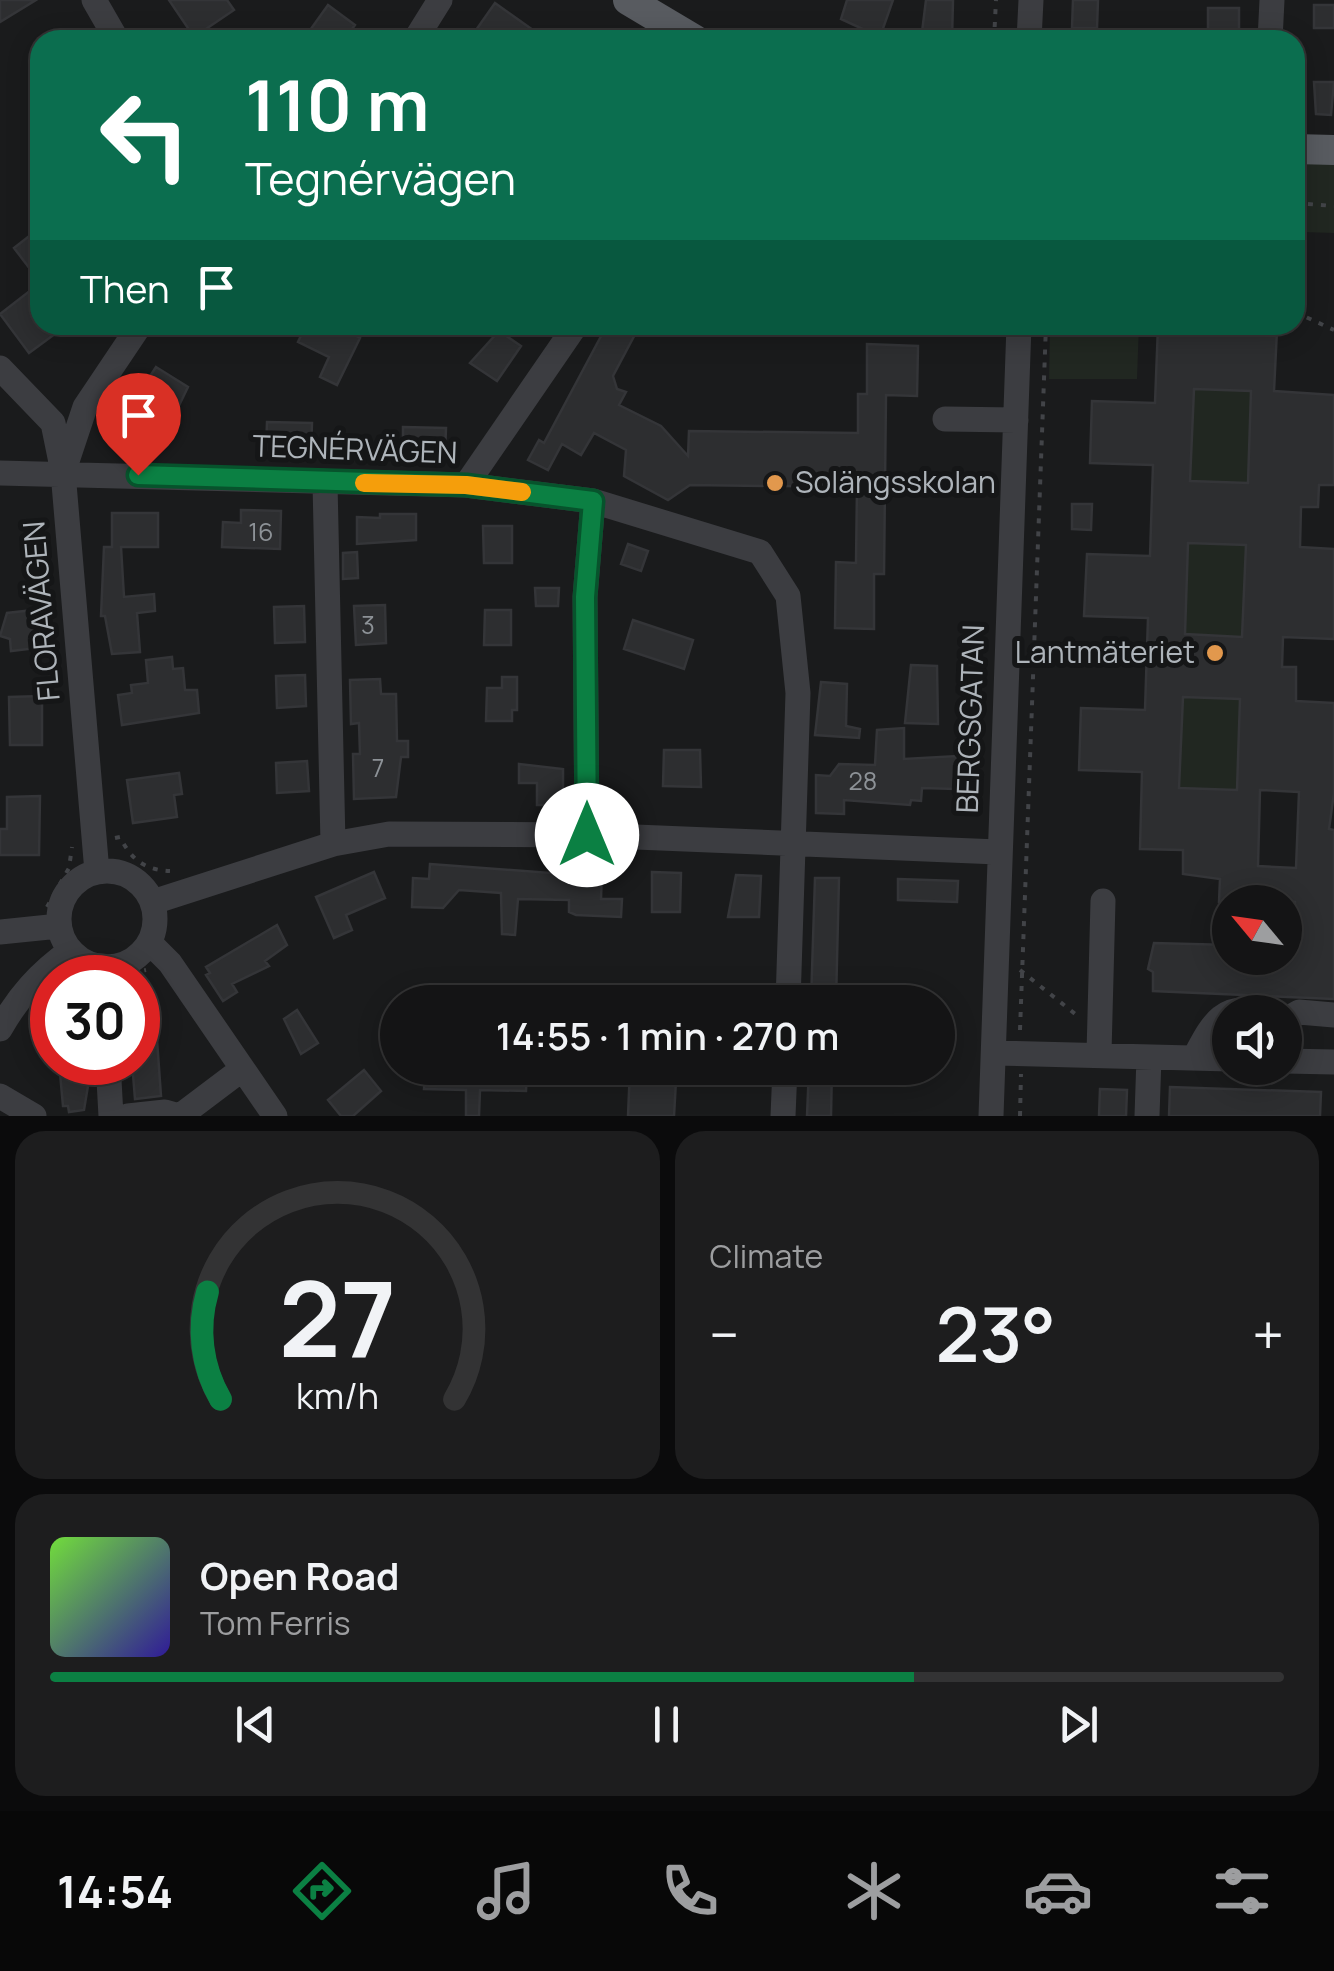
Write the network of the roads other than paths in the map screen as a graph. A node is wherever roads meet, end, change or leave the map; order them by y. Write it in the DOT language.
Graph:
graph roads {
  1 [pos="94,0"];
  2 [pos="440,0"];
  3 [pos="628,0"];
  4 [pos="1030,0"];
  5 [pos="1272,0"];
  6 [pos="111,30"];
  7 [pos="421,30"];
  8 [pos="678,30"];
  9 [pos="1030,30"];
  10 [pos="1270,30"];
  11 [pos="1305,149"];
  12 [pos="1334,150"];
  13 [pos="133,335"];
  14 [pos="569,335"];
  15 [pos="1019,335"];
  16 [pos="0,368"];
  17 [pos="946,419"];
  18 [pos="1016,420"];
  19 [pos="64,472"];
  20 [pos="0,473"];
  21 [pos="326,483"];
  22 [pos="466,485"];
  23 [pos="593,501"];
  24 [pos="587,835"];
  25 [pos="794,842"];
  26 [pos="333,844"];
  27 [pos="998,852"];
  28 [pos="97,872"];
  29 [pos="1103,901"];
  30 [pos="153,902"];
  31 [pos="59,926"];
  32 [pos="0,932"];
  33 [pos="150,943"];
  34 [pos="70,951"];
  35 [pos="76,955"];
  36 [pos="137,955"];
  37 [pos="789,985"];
  38 [pos="1302,1012"];
  39 [pos="1334,1015"];
  40 [pos="1212,1025"];
  41 [pos="0,1029"];
  42 [pos="1099,1043"];
  43 [pos="994,1053"];
  44 [pos="1149,1057"];
  45 [pos="1194,1058"];
  46 [pos="1212,1058"];
  47 [pos="1302,1059"];
  48 [pos="1334,1062"];
  49 [pos="242,1070"];
  50 [pos="109,1085"];
  51 [pos="784,1085"];
  52 [pos="0,1096"];
  53 [pos="34,1116"];
  54 [pos="111,1116"];
  55 [pos="128,1116"];
  56 [pos="180,1116"];
  57 [pos="275,1116"];
  58 [pos="782,1116"];
  59 [pos="991,1116"];
  60 [pos="1147,1116"];
  1 -- 6 [label="street"];
  2 -- 7 [label="street"];
  3 -- 8 [label="main road"];
  4 -- 9 [label="street"];
  5 -- 10 [label="street"];
  11 -- 12 [label="main road"];
  13 -- 19 [label="street"];
  14 -- 22 [label="street"];
  15 -- 18 [label="street, BERGSGATAN"];
  16 -- 19 [label="street, FLORAVÄGEN"];
  17 -- 18 [label="street"];
  18 -- 27 [label="street, BERGSGATAN"];
  19 -- 20 [label="street, TEGNÉRVÄGEN"];
  19 -- 21 [label="street, TEGNÉRVÄGEN"];
  19 -- 28 [label="street, FLORAVÄGEN"];
  21 -- 22 [label="street, TEGNÉRVÄGEN"];
  21 -- 26 [label="street"];
  22 -- 23 [label="street, TEGNÉRVÄGEN"];
  23 -- 24 [label="street"];
  23 -- 25 [label="street, TEGNÉRVÄGEN"];
  24 -- 25 [label="street"];
  24 -- 26 [label="street"];
  25 -- 27 [label="street"];
  25 -- 37 [label="street, TEGNÉRVÄGEN"];
  26 -- 30 [label="street"];
  27 -- 43 [label="street, BERGSGATAN"];
  28 -- 30 [label="street"];
  28 -- 31 [label="street"];
  29 -- 42 [label="street"];
  30 -- 33 [label="street"];
  31 -- 32 [label="street"];
  31 -- 34 [label="street"];
  33 -- 36 [label="street"];
  33 -- 49 [label="street"];
  34 -- 35 [label="street"];
  34 -- 41 [label="street"];
  38 -- 39 [label="street"];
  40 -- 45 [label="street"];
  42 -- 43 [label="street"];
  42 -- 44 [label="street"];
  43 -- 59 [label="street, BERGSGATAN"];
  44 -- 45 [label="street"];
  44 -- 60 [label="street"];
  45 -- 46 [label="street"];
  47 -- 48 [label="street"];
  49 -- 56 [label="street"];
  49 -- 57 [label="street"];
  50 -- 54 [label="street"];
  51 -- 58 [label="street"];
  52 -- 53 [label="street"];
  55 -- 56 [label="street"];
}
